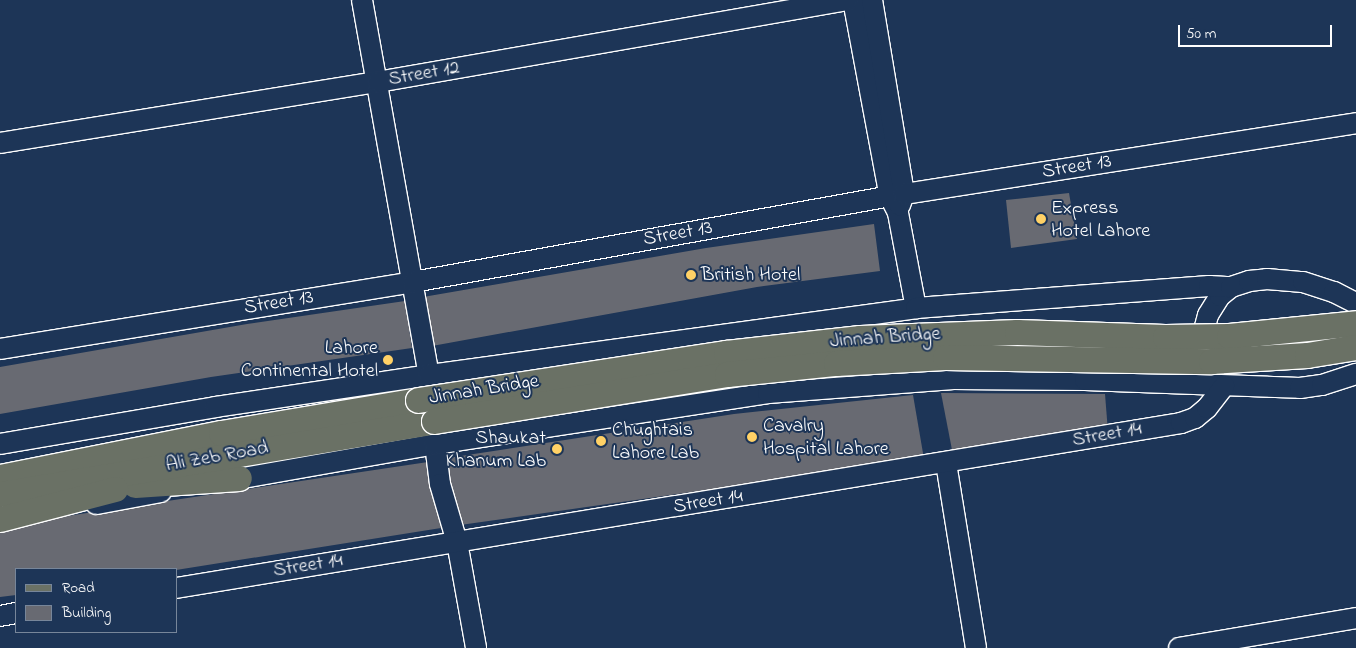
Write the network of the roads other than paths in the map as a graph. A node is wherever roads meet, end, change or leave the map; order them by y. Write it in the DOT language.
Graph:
graph roads {
  1 [pos="362,0"];
  2 [pos="847,0"];
  3 [pos="853,0"];
  4 [pos="872,0"];
  5 [pos="378,82"];
  6 [pos="1356,123"];
  7 [pos="0,143"];
  8 [pos="897,201"];
  9 [pos="413,282"];
  10 [pos="1231,287"];
  11 [pos="916,308"];
  12 [pos="1354,310"];
  13 [pos="1356,347"];
  14 [pos="0,348"];
  15 [pos="1354,371"];
  16 [pos="430,375"];
  17 [pos="1224,386"];
  18 [pos="418,400"];
  19 [pos="216,407"];
  20 [pos="434,432"];
  21 [pos="221,433"];
  22 [pos="0,444"];
  23 [pos="280,446"];
  24 [pos="946,463"];
  25 [pos="0,477"];
  26 [pos="239,478"];
  27 [pos="132,485"];
  28 [pos="0,495"];
  29 [pos="0,520"];
  30 [pos="457,542"];
  31 [pos="178,588"];
  32 [pos="15,613"];
  33 [pos="0,616"];
  34 [pos="1356,618"];
  35 [pos="476,648"];
  36 [pos="976,648"];
  37 [pos="1179,648"];
  1 -- 5 [label="street"];
  2 -- 5 [label="street, Street 12"];
  3 -- 8 [label="street"];
  4 -- 8 [label="street"];
  5 -- 7 [label="street, Street 12"];
  5 -- 9 [label="street"];
  6 -- 8 [label="street, Street 13"];
  8 -- 9 [label="street, Street 13"];
  8 -- 11 [label="street"];
  9 -- 14 [label="street, Street 13"];
  9 -- 16 [label="street"];
  10 -- 11 [label="street"];
  10 -- 12 [label="street"];
  10 -- 17 [label="street"];
  11 -- 16 [label="street"];
  12 -- 18 [label="main road, Jinnah Bridge, bridge"];
  13 -- 20 [label="main road, Jinnah Bridge, bridge"];
  15 -- 17 [label="street"];
  16 -- 19 [label="street"];
  17 -- 20 [label="street"];
  17 -- 24 [label="street, Street 14"];
  18 -- 21 [label="main road, Ali Zeb Road"];
  19 -- 21 [label="street"];
  19 -- 22 [label="street"];
  20 -- 23 [label="main road, Ali Zeb Road"];
  20 -- 26 [label="street"];
  20 -- 30 [label="street"];
  21 -- 25 [label="main road, Ali Zeb Road"];
  23 -- 27 [label="main road"];
  23 -- 28 [label="main road, Ali Zeb Road"];
  24 -- 30 [label="street, Street 14"];
  24 -- 36 [label="street"];
  26 -- 27 [label="main road"];
  26 -- 29 [label="street"];
  27 -- 28 [label="main road"];
  27 -- 29 [label="main road"];
  30 -- 31 [label="street, Street 14"];
  30 -- 35 [label="street"];
  32 -- 33 [label="street"];
  34 -- 37 [label="street"];
}
